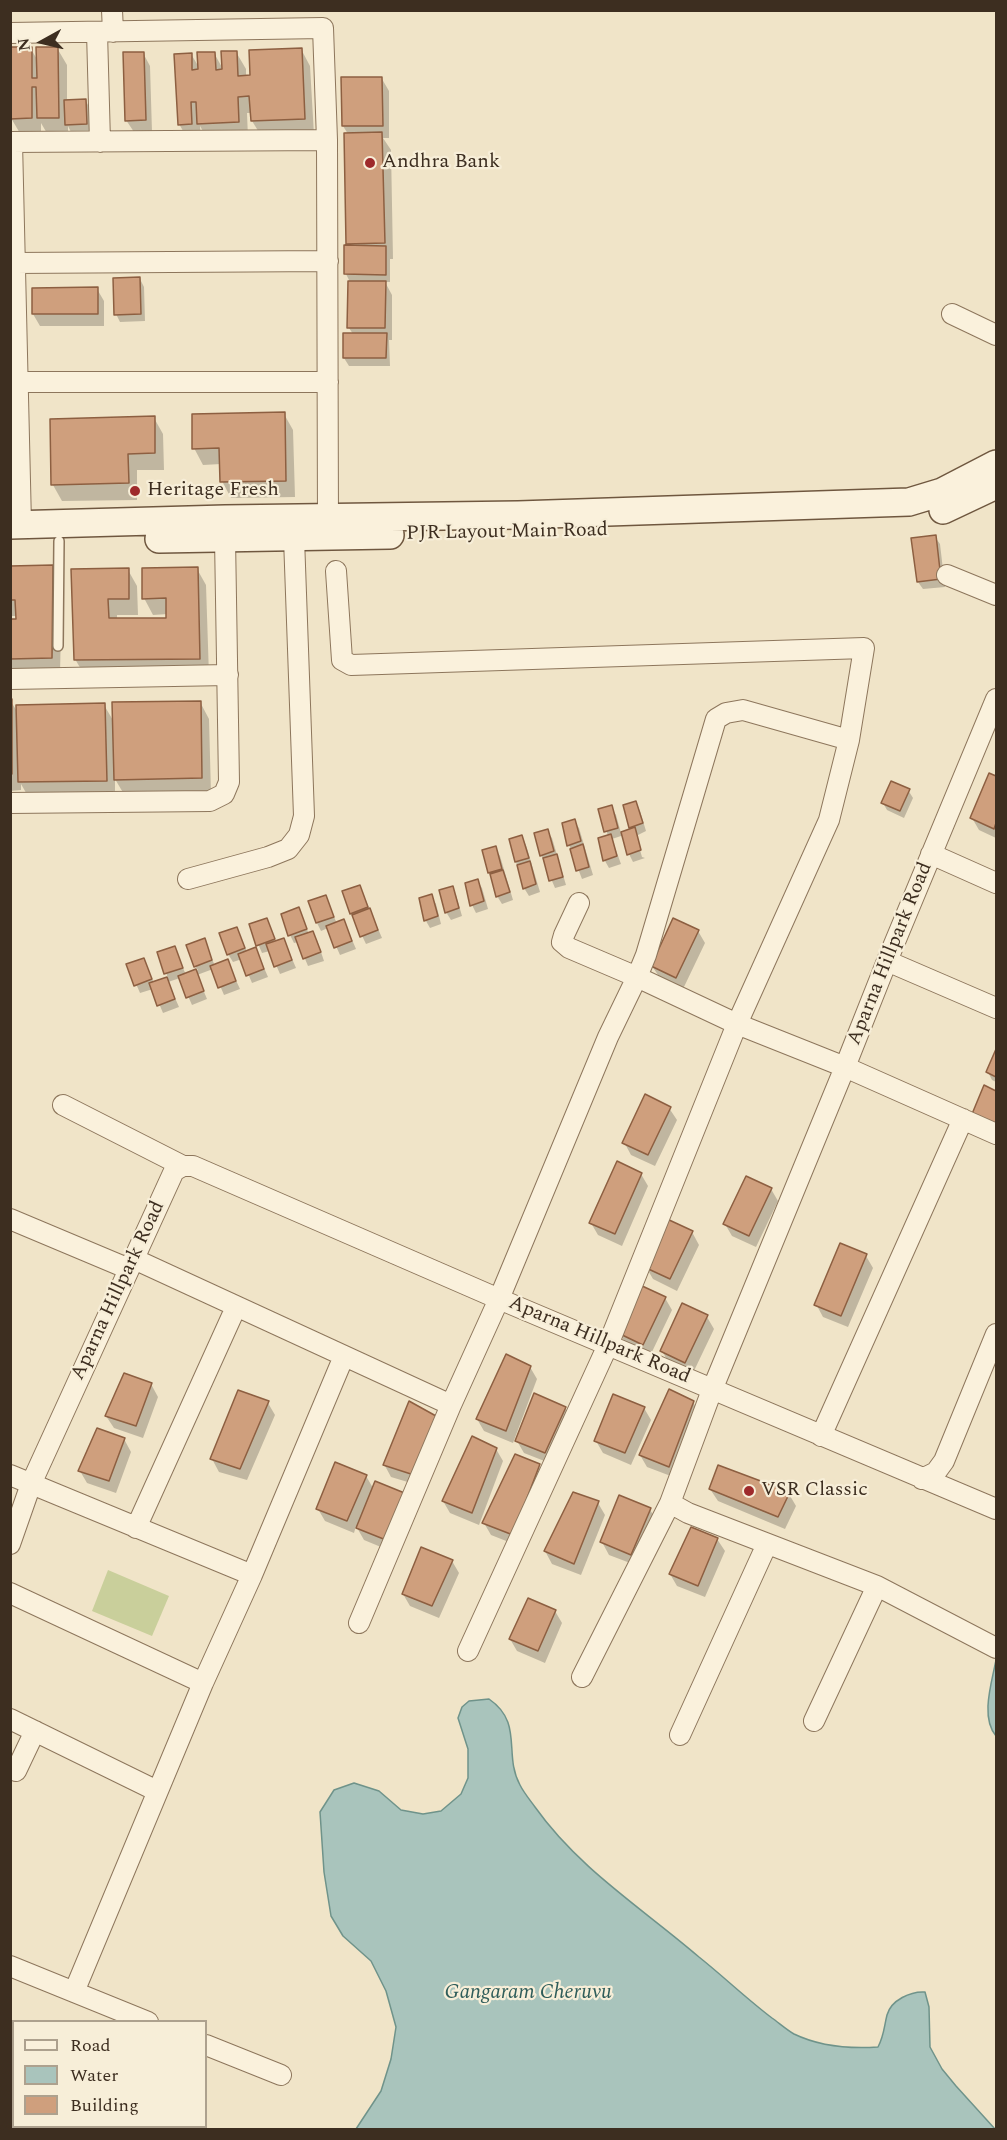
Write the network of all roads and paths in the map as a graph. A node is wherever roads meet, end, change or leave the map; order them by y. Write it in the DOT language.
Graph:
graph roads {
  1 [pos="112,10"];
  2 [pos="105,32"];
  3 [pos="10,33"];
  4 [pos="327,140"];
  5 [pos="11,142"];
  6 [pos="100,142"];
  7 [pos="328,261"];
  8 [pos="14,262"];
  9 [pos="952,314"];
  10 [pos="996,334"];
  11 [pos="17,382"];
  12 [pos="328,382"];
  13 [pos="996,464"];
  14 [pos="996,485"];
  15 [pos="328,527"];
  16 [pos="14,530"];
  17 [pos="225,538"];
  18 [pos="294,538"];
  19 [pos="59,541"];
  20 [pos="336,571"];
  21 [pos="947,575"];
  22 [pos="996,595"];
  23 [pos="58,646"];
  24 [pos="228,675"];
  25 [pos="10,679"];
  26 [pos="996,699"];
  27 [pos="849,740"];
  28 [pos="10,803"];
  29 [pos="931,854"];
  30 [pos="188,879"];
  31 [pos="996,883"];
  32 [pos="579,903"];
  33 [pos="887,961"];
  34 [pos="637,977"];
  35 [pos="996,1008"];
  36 [pos="737,1023"];
  37 [pos="845,1067"];
  38 [pos="63,1104"];
  39 [pos="963,1119"];
  40 [pos="996,1134"];
  41 [pos="183,1166"];
  42 [pos="10,1219"];
  43 [pos="131,1264"];
  44 [pos="499,1299"];
  45 [pos="236,1307"];
  46 [pos="996,1334"];
  47 [pos="608,1345"];
  48 [pos="344,1356"];
  49 [pos="712,1390"];
  50 [pos="451,1405"];
  51 [pos="821,1436"];
  52 [pos="10,1474"];
  53 [pos="922,1479"];
  54 [pos="31,1484"];
  55 [pos="670,1503"];
  56 [pos="996,1509"];
  57 [pos="136,1528"];
  58 [pos="10,1544"];
  59 [pos="767,1544"];
  60 [pos="252,1575"];
  61 [pos="877,1586"];
  62 [pos="10,1593"];
  63 [pos="359,1623"];
  64 [pos="996,1648"];
  65 [pos="468,1651"];
  66 [pos="582,1677"];
  67 [pos="203,1683"];
  68 [pos="10,1719"];
  69 [pos="814,1721"];
  70 [pos="35,1731"];
  71 [pos="680,1736"];
  72 [pos="16,1771"];
  73 [pos="158,1791"];
  74 [pos="10,1966"];
  75 [pos="74,1992"];
  76 [pos="143,2020"];
  77 [pos="207,2045"];
  78 [pos="280,2075"];
  1 -- 2 [label="street"];
  2 -- 3 [label="street"];
  2 -- 4 [label="street"];
  2 -- 6 [label="street"];
  4 -- 6 [label="street"];
  4 -- 7 [label="street"];
  5 -- 6 [label="street"];
  5 -- 8 [label="street"];
  7 -- 8 [label="street"];
  7 -- 12 [label="street"];
  8 -- 11 [label="street"];
  9 -- 10 [label="street"];
  11 -- 12 [label="street"];
  11 -- 16 [label="street"];
  12 -- 15 [label="street"];
  13 -- 15 [label="street"];
  14 -- 15 [label="street, PJR Layout Main Road"];
  15 -- 16 [label="street"];
  15 -- 18 [label="street, PJR Layout Main Road"];
  16 -- 19 [label="street, PJR Layout Main Road"];
  17 -- 18 [label="street, PJR Layout Main Road"];
  17 -- 19 [label="street, PJR Layout Main Road"];
  17 -- 24 [label="street"];
  18 -- 30 [label="street"];
  19 -- 23 [label="lane"];
  20 -- 27 [label="street"];
  21 -- 22 [label="street"];
  24 -- 25 [label="street"];
  24 -- 28 [label="street"];
  26 -- 29 [label="street, Aparna Hillpark Road"];
  27 -- 34 [label="street"];
  27 -- 36 [label="street"];
  29 -- 31 [label="street"];
  29 -- 33 [label="street, Aparna Hillpark Road"];
  32 -- 34 [label="street"];
  33 -- 35 [label="street"];
  33 -- 37 [label="street, Aparna Hillpark Road"];
  34 -- 36 [label="street"];
  34 -- 44 [label="street"];
  36 -- 37 [label="street"];
  36 -- 47 [label="street"];
  37 -- 39 [label="street"];
  37 -- 49 [label="street, Aparna Hillpark Road"];
  38 -- 41 [label="street"];
  39 -- 40 [label="street"];
  39 -- 51 [label="street"];
  41 -- 43 [label="street, Aparna Hillpark Road"];
  41 -- 44 [label="street, Aparna Hillpark Road"];
  42 -- 43 [label="street"];
  43 -- 45 [label="street"];
  43 -- 54 [label="street, Aparna Hillpark Road"];
  44 -- 47 [label="street, Aparna Hillpark Road"];
  44 -- 50 [label="street"];
  45 -- 48 [label="street"];
  45 -- 57 [label="street"];
  46 -- 53 [label="street"];
  47 -- 49 [label="street, Aparna Hillpark Road"];
  47 -- 65 [label="street"];
  48 -- 50 [label="street"];
  48 -- 60 [label="street"];
  49 -- 51 [label="street"];
  49 -- 55 [label="street"];
  50 -- 63 [label="street"];
  51 -- 53 [label="street"];
  52 -- 54 [label="street"];
  53 -- 56 [label="street"];
  54 -- 57 [label="street"];
  54 -- 58 [label="street, Aparna Hillpark Road"];
  55 -- 59 [label="street"];
  55 -- 66 [label="street"];
  57 -- 60 [label="street"];
  59 -- 61 [label="street"];
  59 -- 71 [label="street"];
  60 -- 67 [label="street"];
  61 -- 64 [label="street"];
  61 -- 69 [label="street"];
  62 -- 67 [label="street"];
  67 -- 73 [label="street"];
  68 -- 70 [label="street"];
  70 -- 72 [label="street"];
  70 -- 73 [label="street"];
  73 -- 75 [label="street"];
  74 -- 75 [label="street"];
  75 -- 76 [label="street"];
  77 -- 78 [label="street"];
}
